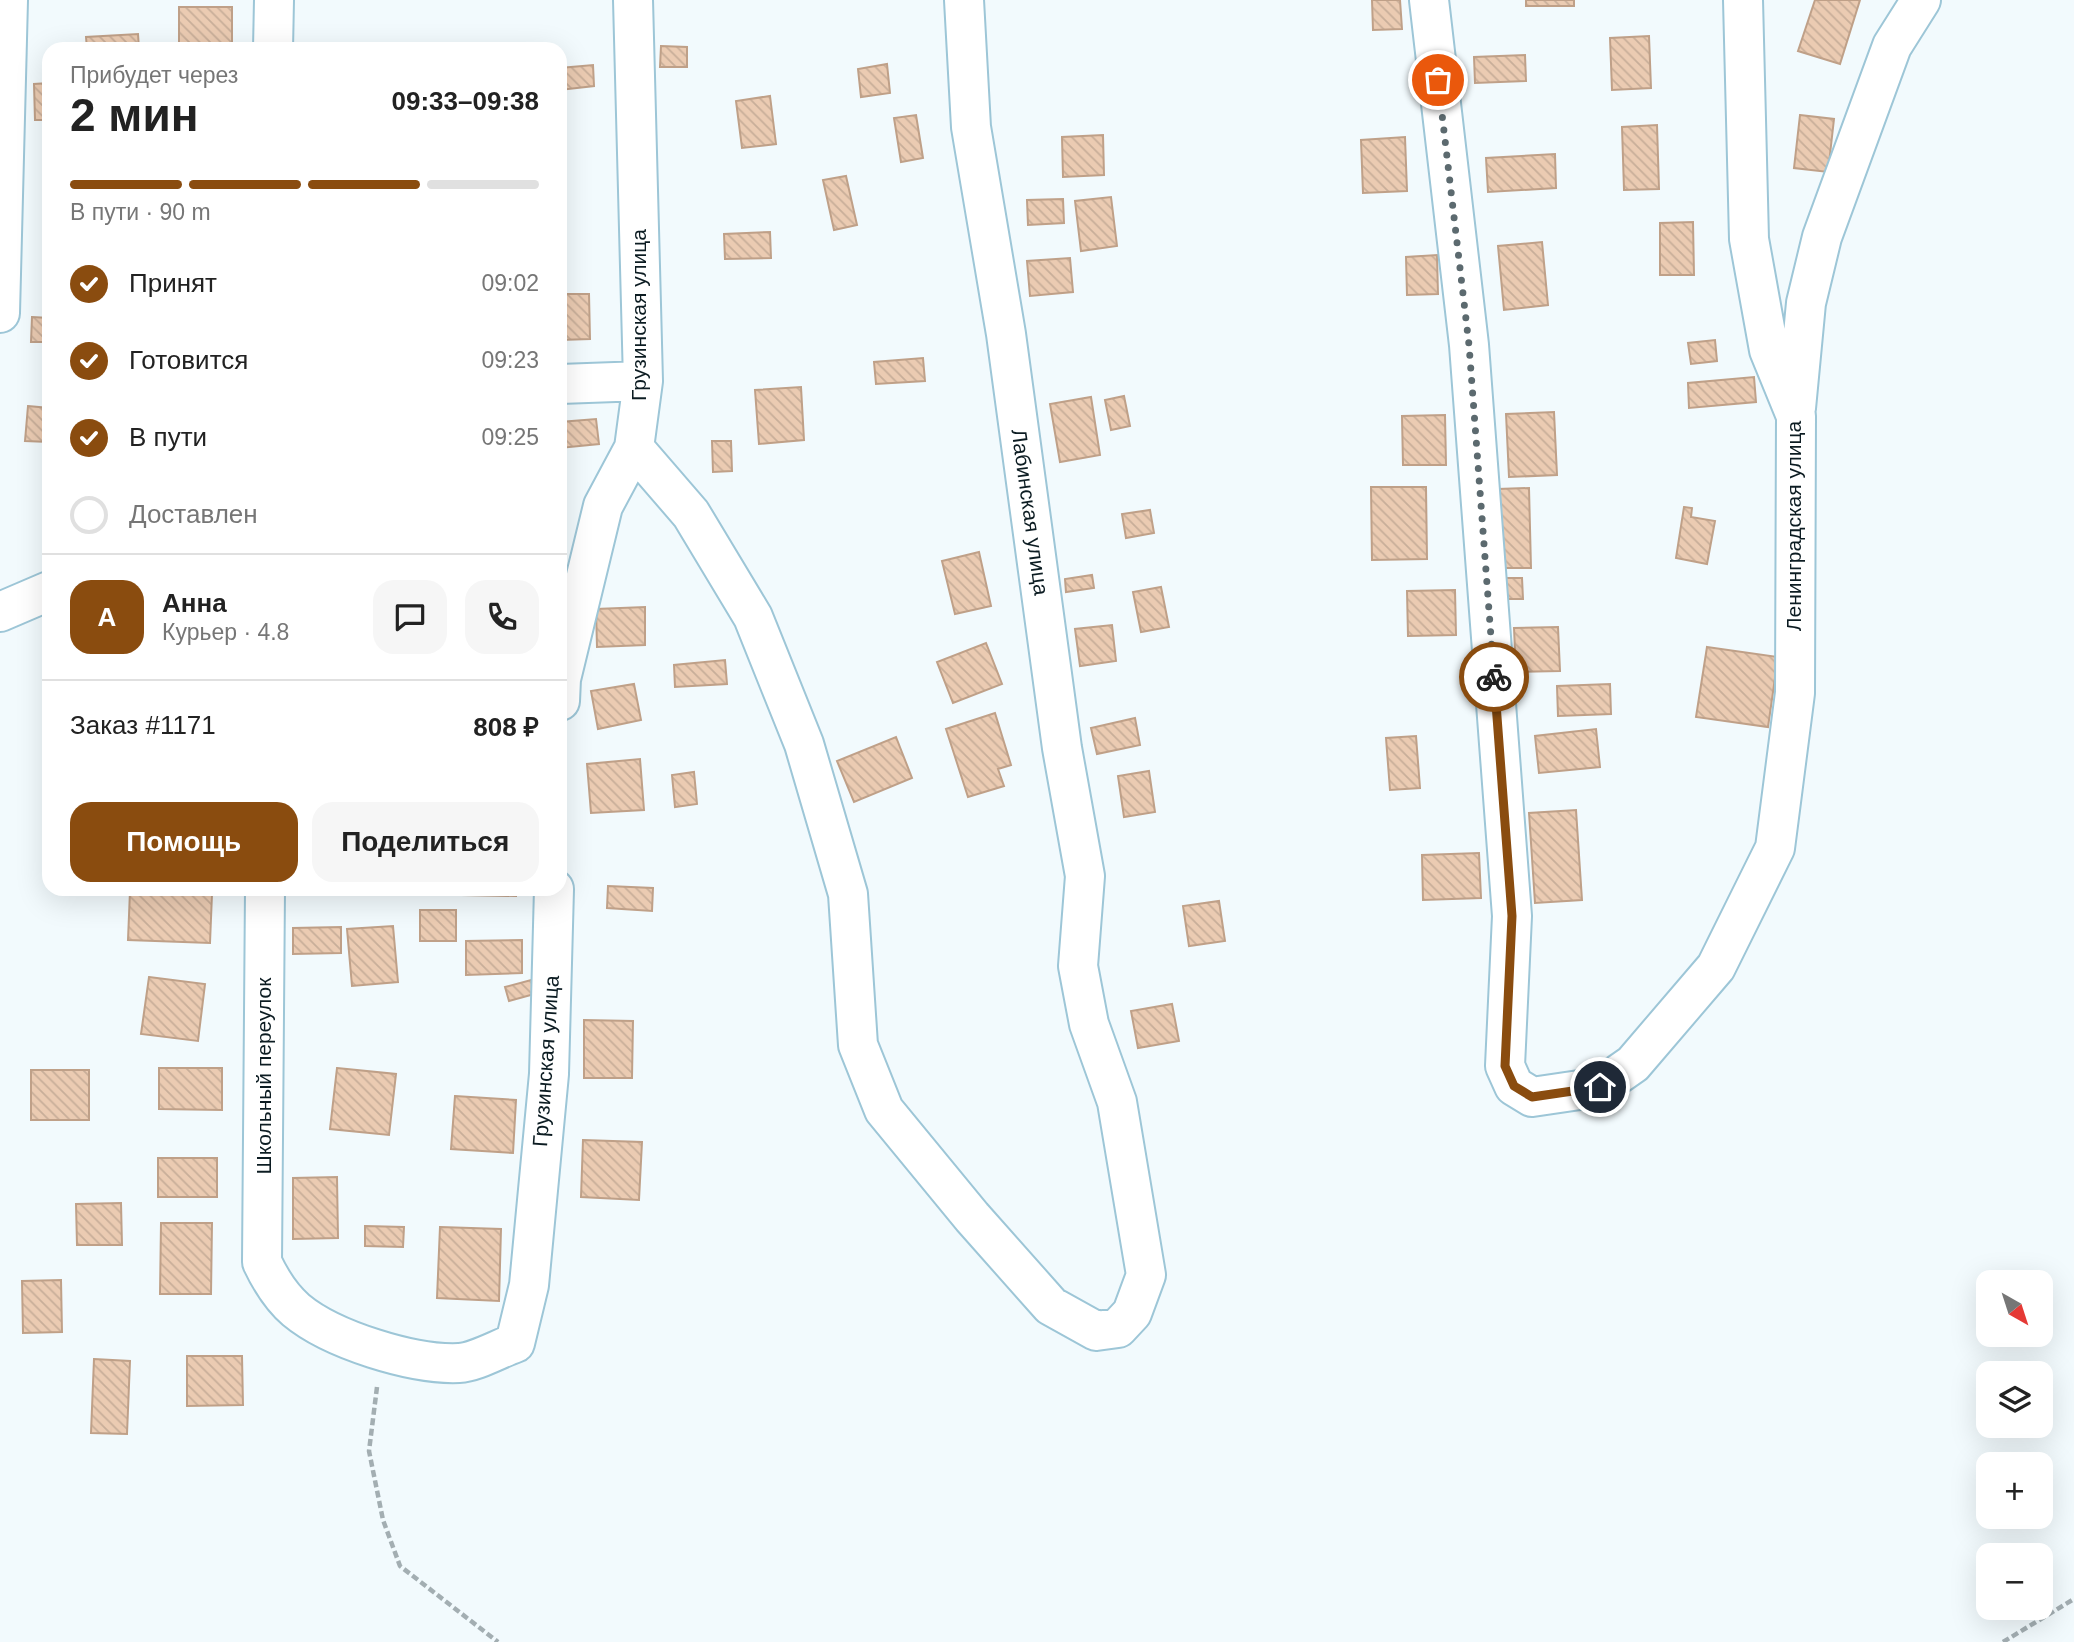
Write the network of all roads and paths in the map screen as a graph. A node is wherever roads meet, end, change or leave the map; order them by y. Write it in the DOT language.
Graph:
graph roads {
  1 [pos="8,0"];
  2 [pos="274,0"];
  3 [pos="633,0"];
  4 [pos="964,0"];
  5 [pos="1429,0"];
  6 [pos="1743,0"];
  7 [pos="1922,0"];
  8 [pos="273,42"];
  9 [pos="0,313"];
  10 [pos="643,381"];
  11 [pos="567,384"];
  12 [pos="1796,416"];
  13 [pos="634,448"];
  14 [pos="42,594"];
  15 [pos="0,612"];
  16 [pos="567,654"];
  17 [pos="265,896"];
  18 [pos="554,896"];
  19 [pos="380,1351"];
  20 [pos="2074,1598"];
  21 [pos="498,1642"];
  22 [pos="2003,1642"];
  1 -- 9 [label="street"];
  2 -- 8 [label="street"];
  3 -- 10 [label="street, Грузинская улица"];
  4 -- 13 [label="street, Лабинская улица"];
  5 -- 12 [label="street, Ленинградская улица"];
  6 -- 12 [label="street, Ленинградская улица"];
  7 -- 12 [label="street"];
  10 -- 11 [label="street"];
  10 -- 13 [label="street, Грузинская улица"];
  13 -- 16 [label="street, Грузинская улица"];
  14 -- 15 [label="street"];
  17 -- 19 [label="street, Школьный переулок"];
  18 -- 19 [label="street, Грузинская улица"];
  19 -- 21 [label="path"];
  20 -- 22 [label="path"];
}
